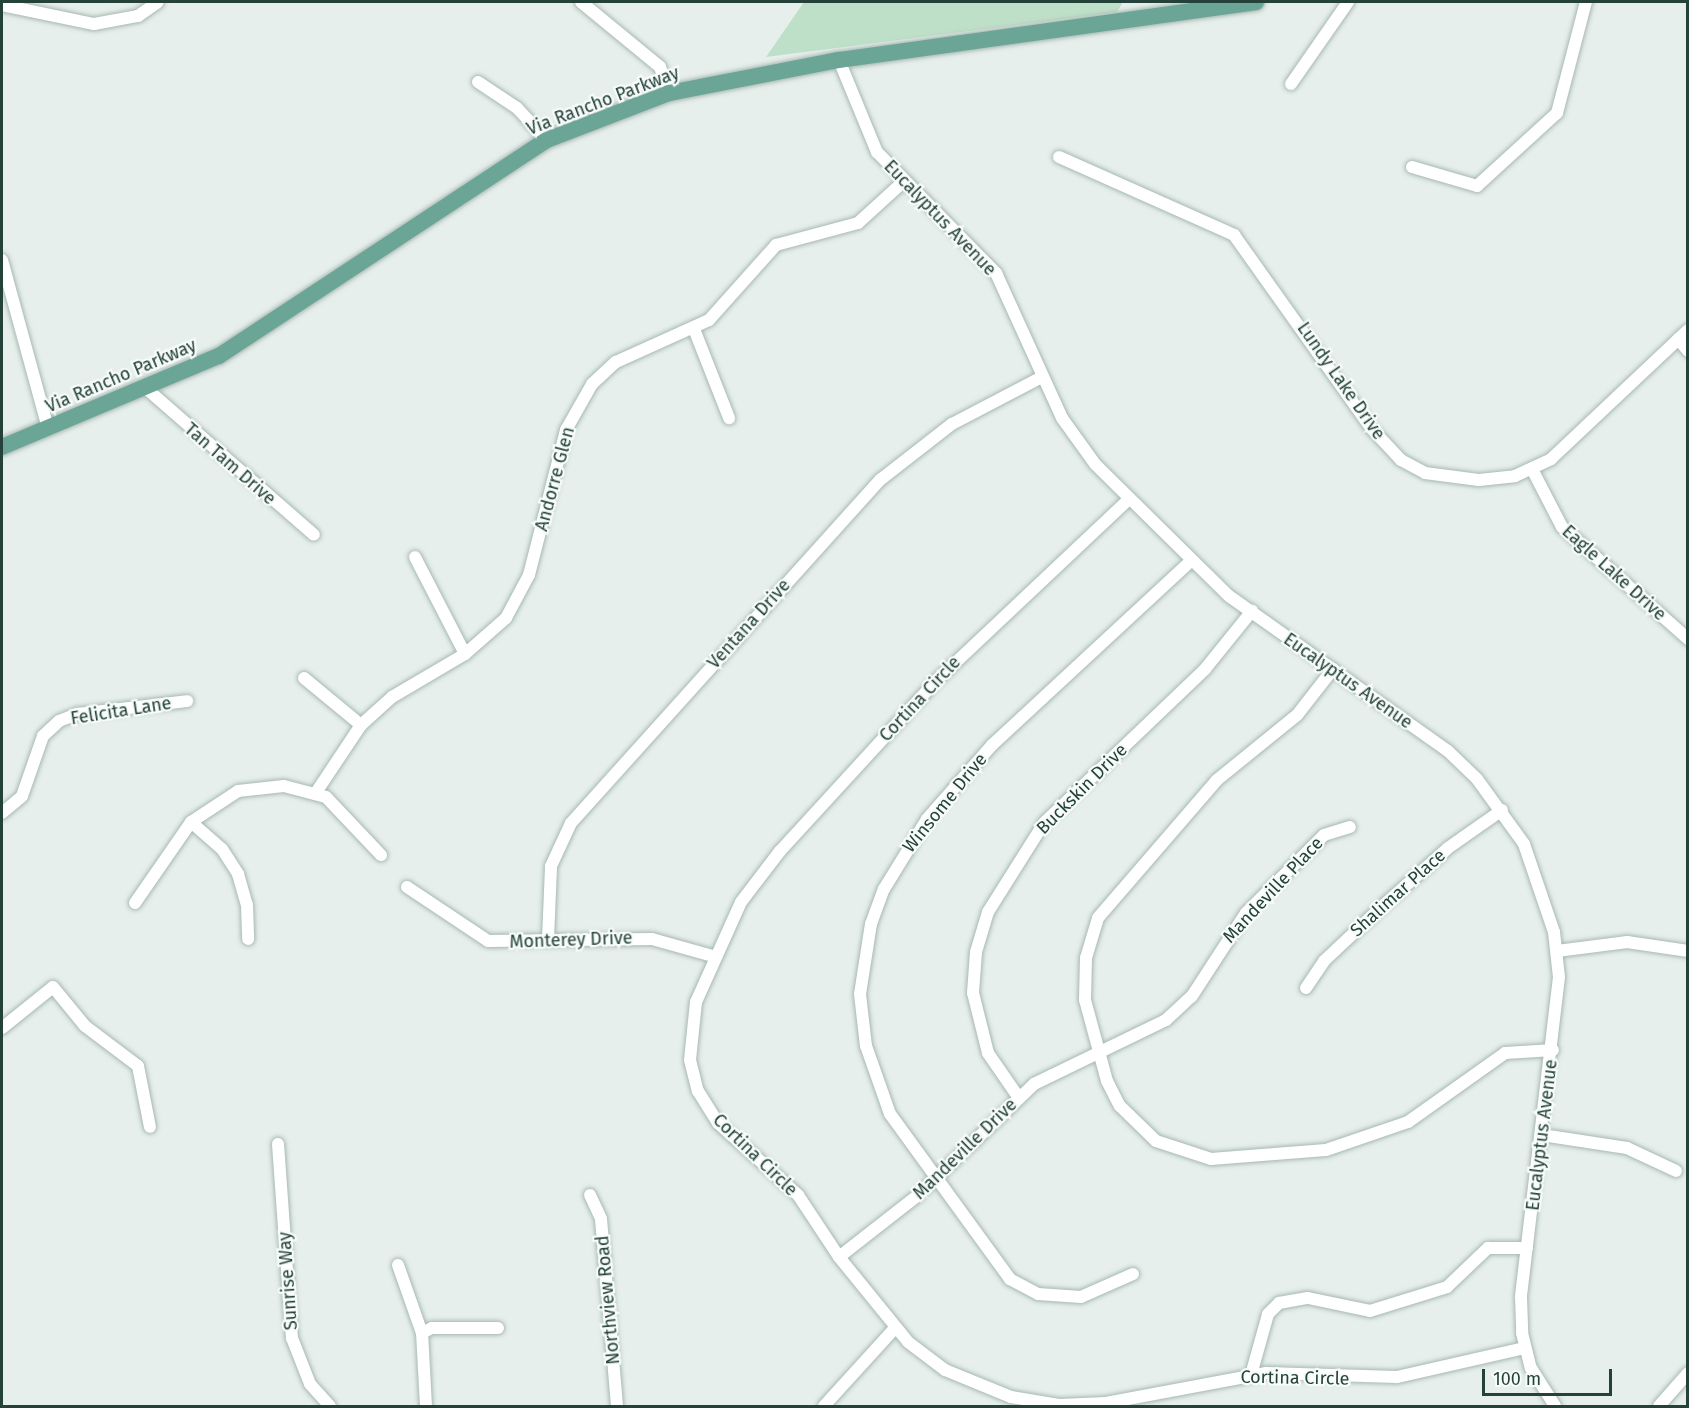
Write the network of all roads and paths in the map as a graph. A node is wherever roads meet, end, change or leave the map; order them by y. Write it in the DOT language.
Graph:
graph roads {
  1 [pos="158,2"];
  2 [pos="581,2"];
  3 [pos="1251,2"];
  4 [pos="1256,2"];
  5 [pos="1348,2"];
  6 [pos="1586,2"];
  7 [pos="2,5"];
  8 [pos="840,60"];
  9 [pos="478,82"];
  10 [pos="1291,84"];
  11 [pos="669,93"];
  12 [pos="547,140"];
  13 [pos="1059,157"];
  14 [pos="1412,167"];
  15 [pos="902,183"];
  16 [pos="2,260"];
  17 [pos="694,329"];
  18 [pos="1688,330"];
  19 [pos="1678,339"];
  20 [pos="1688,351"];
  21 [pos="1042,377"];
  22 [pos="147,390"];
  23 [pos="729,418"];
  24 [pos="48,428"];
  25 [pos="2,447"];
  26 [pos="1532,469"];
  27 [pos="1128,500"];
  28 [pos="314,535"];
  29 [pos="415,556"];
  30 [pos="1191,561"];
  31 [pos="1252,611"];
  32 [pos="1688,639"];
  33 [pos="465,654"];
  34 [pos="1333,669"];
  35 [pos="304,678"];
  36 [pos="187,701"];
  37 [pos="361,725"];
  38 [pos="315,794"];
  39 [pos="1502,810"];
  40 [pos="2,813"];
  41 [pos="191,822"];
  42 [pos="1350,827"];
  43 [pos="381,855"];
  44 [pos="406,887"];
  45 [pos="135,903"];
  46 [pos="248,939"];
  47 [pos="548,939"];
  48 [pos="1557,951"];
  49 [pos="1688,951"];
  50 [pos="713,956"];
  51 [pos="1306,988"];
  52 [pos="2,1028"];
  53 [pos="1553,1050"];
  54 [pos="1098,1053"];
  55 [pos="1019,1098"];
  56 [pos="150,1127"];
  57 [pos="1542,1135"];
  58 [pos="278,1144"];
  59 [pos="1676,1171"];
  60 [pos="936,1177"];
  61 [pos="590,1195"];
  62 [pos="1527,1248"];
  63 [pos="839,1257"];
  64 [pos="398,1265"];
  65 [pos="1133,1274"];
  66 [pos="498,1328"];
  67 [pos="895,1328"];
  68 [pos="422,1333"];
  69 [pos="1526,1348"];
  70 [pos="1688,1373"];
  71 [pos="1251,1375"];
  72 [pos="330,1407"];
  73 [pos="426,1407"];
  74 [pos="617,1407"];
  75 [pos="824,1407"];
  76 [pos="1555,1407"];
  77 [pos="1659,1407"];
  1 -- 7 [label="street"];
  2 -- 11 [label="street"];
  3 -- 4 [label="main road, Via Rancho Parkway"];
  3 -- 8 [label="main road, Via Rancho Parkway"];
  5 -- 10 [label="street"];
  6 -- 14 [label="street"];
  8 -- 11 [label="main road, Via Rancho Parkway"];
  8 -- 15 [label="street, Eucalyptus Avenue"];
  9 -- 12 [label="street"];
  11 -- 12 [label="main road, Via Rancho Parkway"];
  12 -- 22 [label="main road, Via Rancho Parkway"];
  13 -- 26 [label="street, Lundy Lake Drive"];
  15 -- 17 [label="street, Andorre Glen"];
  15 -- 21 [label="street, Eucalyptus Avenue"];
  16 -- 24 [label="street"];
  17 -- 23 [label="street"];
  17 -- 33 [label="street, Andorre Glen"];
  18 -- 19 [label="street, Lundy Lake Drive"];
  19 -- 20 [label="street"];
  19 -- 26 [label="street, Lundy Lake Drive"];
  21 -- 27 [label="street, Eucalyptus Avenue"];
  21 -- 47 [label="street, Ventana Drive"];
  22 -- 24 [label="main road, Via Rancho Parkway"];
  22 -- 28 [label="street, Tan Tam Drive"];
  24 -- 25 [label="main road, Via Rancho Parkway"];
  26 -- 32 [label="street, Eagle Lake Drive"];
  27 -- 30 [label="street, Eucalyptus Avenue"];
  27 -- 50 [label="street, Cortina Circle"];
  29 -- 33 [label="street"];
  30 -- 31 [label="street, Eucalyptus Avenue"];
  30 -- 60 [label="street, Winsome Drive"];
  31 -- 34 [label="street, Eucalyptus Avenue"];
  31 -- 55 [label="street, Buckskin Drive"];
  33 -- 37 [label="street, Andorre Glen"];
  34 -- 39 [label="street, Eucalyptus Avenue"];
  34 -- 54 [label="street"];
  35 -- 37 [label="street"];
  36 -- 40 [label="street, Felicita Lane"];
  37 -- 38 [label="street, Andorre Glen"];
  38 -- 41 [label="street"];
  38 -- 43 [label="street"];
  39 -- 48 [label="street, Eucalyptus Avenue"];
  39 -- 51 [label="street, Shalimar Place"];
  41 -- 45 [label="street"];
  41 -- 46 [label="street"];
  42 -- 54 [label="street, Mandeville Place"];
  44 -- 47 [label="street, Monterey Drive"];
  47 -- 50 [label="street, Monterey Drive"];
  48 -- 49 [label="street"];
  48 -- 53 [label="street, Eucalyptus Avenue"];
  50 -- 63 [label="street, Cortina Circle"];
  52 -- 56 [label="street"];
  53 -- 54 [label="street"];
  53 -- 57 [label="street, Eucalyptus Avenue"];
  54 -- 55 [label="street, Mandeville Drive"];
  55 -- 60 [label="street, Mandeville Drive"];
  57 -- 59 [label="street"];
  57 -- 62 [label="street, Eucalyptus Avenue"];
  58 -- 72 [label="street, Sunrise Way"];
  60 -- 63 [label="street, Mandeville Drive"];
  60 -- 65 [label="street, Winsome Drive"];
  61 -- 74 [label="street, Northview Road"];
  62 -- 69 [label="street, Eucalyptus Avenue"];
  62 -- 71 [label="street"];
  63 -- 67 [label="street, Cortina Circle"];
  64 -- 68 [label="street"];
  66 -- 68 [label="street"];
  67 -- 71 [label="street, Cortina Circle"];
  67 -- 75 [label="street"];
  68 -- 73 [label="street"];
  69 -- 71 [label="street, Cortina Circle"];
  69 -- 76 [label="street, Eucalyptus Avenue"];
  70 -- 77 [label="street"];
}
